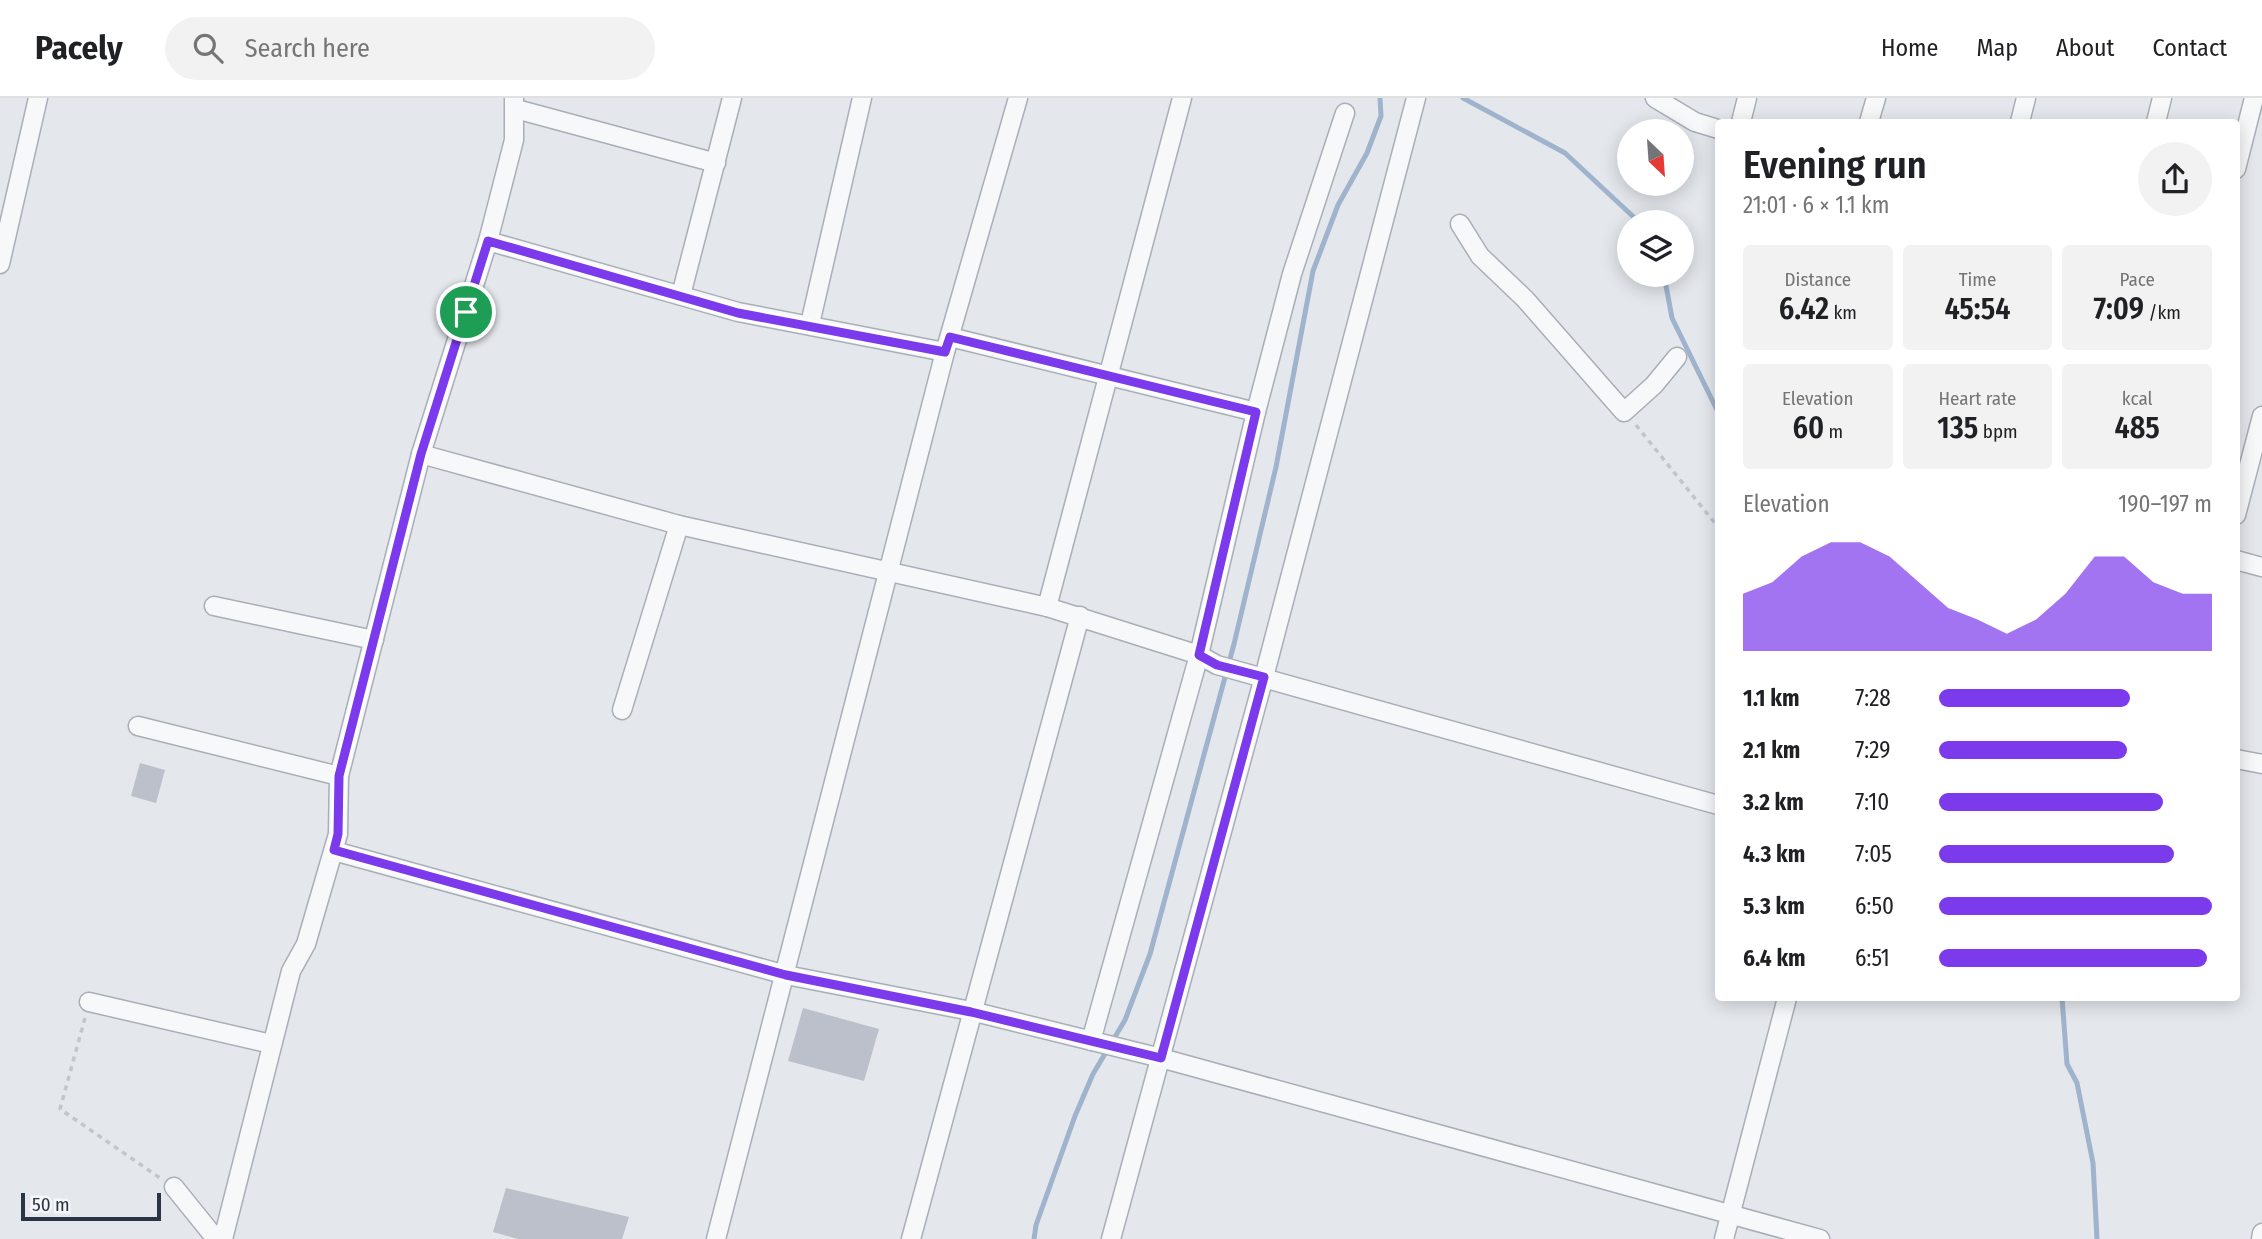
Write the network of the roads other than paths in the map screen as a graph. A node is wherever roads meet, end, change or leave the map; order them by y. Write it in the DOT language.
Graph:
graph roads {
  1 [pos="38,98"];
  2 [pos="732,98"];
  3 [pos="862,98"];
  4 [pos="1018,98"];
  5 [pos="1182,98"];
  6 [pos="1416,98"];
  7 [pos="1655,98"];
  8 [pos="1747,98"];
  9 [pos="1876,98"];
  10 [pos="2026,98"];
  11 [pos="2162,98"];
  12 [pos="2254,98"];
  13 [pos="515,104"];
  14 [pos="1345,113"];
  15 [pos="1742,119"];
  16 [pos="1870,119"];
  17 [pos="2021,119"];
  18 [pos="2157,119"];
  19 [pos="1715,128"];
  20 [pos="2240,153"];
  21 [pos="716,163"];
  22 [pos="1460,225"];
  23 [pos="488,241"];
  24 [pos="0,264"];
  25 [pos="681,295"];
  26 [pos="810,324"];
  27 [pos="948,344"];
  28 [pos="1677,357"];
  29 [pos="1108,377"];
  30 [pos="1256,412"];
  31 [pos="2262,416"];
  32 [pos="421,454"];
  33 [pos="2240,500"];
  34 [pos="679,525"];
  35 [pos="2240,562"];
  36 [pos="2262,567"];
  37 [pos="889,570"];
  38 [pos="214,606"];
  39 [pos="1047,607"];
  40 [pos="1080,616"];
  41 [pos="374,640"];
  42 [pos="1199,655"];
  43 [pos="1264,677"];
  44 [pos="622,710"];
  45 [pos="138,726"];
  46 [pos="2240,760"];
  47 [pos="2262,764"];
  48 [pos="339,776"];
  49 [pos="1715,804"];
  50 [pos="334,850"];
  51 [pos="786,975"];
  52 [pos="1786,1001"];
  53 [pos="89,1002"];
  54 [pos="971,1012"];
  55 [pos="1091,1041"];
  56 [pos="271,1044"];
  57 [pos="1161,1058"];
  58 [pos="174,1187"];
  59 [pos="1731,1215"];
  60 [pos="2262,1233"];
  61 [pos="216,1239"];
  62 [pos="223,1239"];
  63 [pos="716,1239"];
  64 [pos="911,1239"];
  65 [pos="1111,1239"];
  66 [pos="1724,1239"];
  67 [pos="1819,1239"];
  68 [pos="2261,1239"];
  1 -- 24 [label="street"];
  2 -- 21 [label="street"];
  3 -- 26 [label="street"];
  4 -- 27 [label="street"];
  5 -- 29 [label="street"];
  6 -- 43 [label="street"];
  7 -- 19 [label="street"];
  8 -- 15 [label="street"];
  9 -- 16 [label="street"];
  10 -- 17 [label="street"];
  11 -- 18 [label="street"];
  12 -- 20 [label="street"];
  13 -- 21 [label="street"];
  13 -- 23 [label="street"];
  14 -- 30 [label="street"];
  21 -- 25 [label="street"];
  22 -- 28 [label="street"];
  23 -- 25 [label="street"];
  23 -- 32 [label="street"];
  25 -- 26 [label="street"];
  26 -- 27 [label="street"];
  27 -- 29 [label="street"];
  27 -- 37 [label="street"];
  29 -- 30 [label="street"];
  29 -- 39 [label="street"];
  30 -- 42 [label="street"];
  31 -- 33 [label="street"];
  32 -- 34 [label="street"];
  32 -- 41 [label="street"];
  34 -- 37 [label="street"];
  34 -- 44 [label="street"];
  35 -- 36 [label="street"];
  37 -- 39 [label="street"];
  37 -- 51 [label="street"];
  38 -- 41 [label="street"];
  39 -- 40 [label="street"];
  40 -- 42 [label="street"];
  40 -- 54 [label="street"];
  41 -- 48 [label="street"];
  42 -- 43 [label="street"];
  42 -- 55 [label="street"];
  43 -- 49 [label="street"];
  43 -- 57 [label="street"];
  45 -- 48 [label="street"];
  46 -- 47 [label="street"];
  48 -- 50 [label="street"];
  50 -- 51 [label="street"];
  50 -- 56 [label="street"];
  51 -- 54 [label="street"];
  51 -- 63 [label="street"];
  52 -- 59 [label="street"];
  53 -- 56 [label="street"];
  54 -- 55 [label="street"];
  54 -- 64 [label="street"];
  55 -- 57 [label="street"];
  56 -- 62 [label="street"];
  57 -- 59 [label="street"];
  57 -- 65 [label="street"];
  58 -- 61 [label="street"];
  59 -- 66 [label="street"];
  59 -- 67 [label="street"];
  60 -- 68 [label="street"];
}
